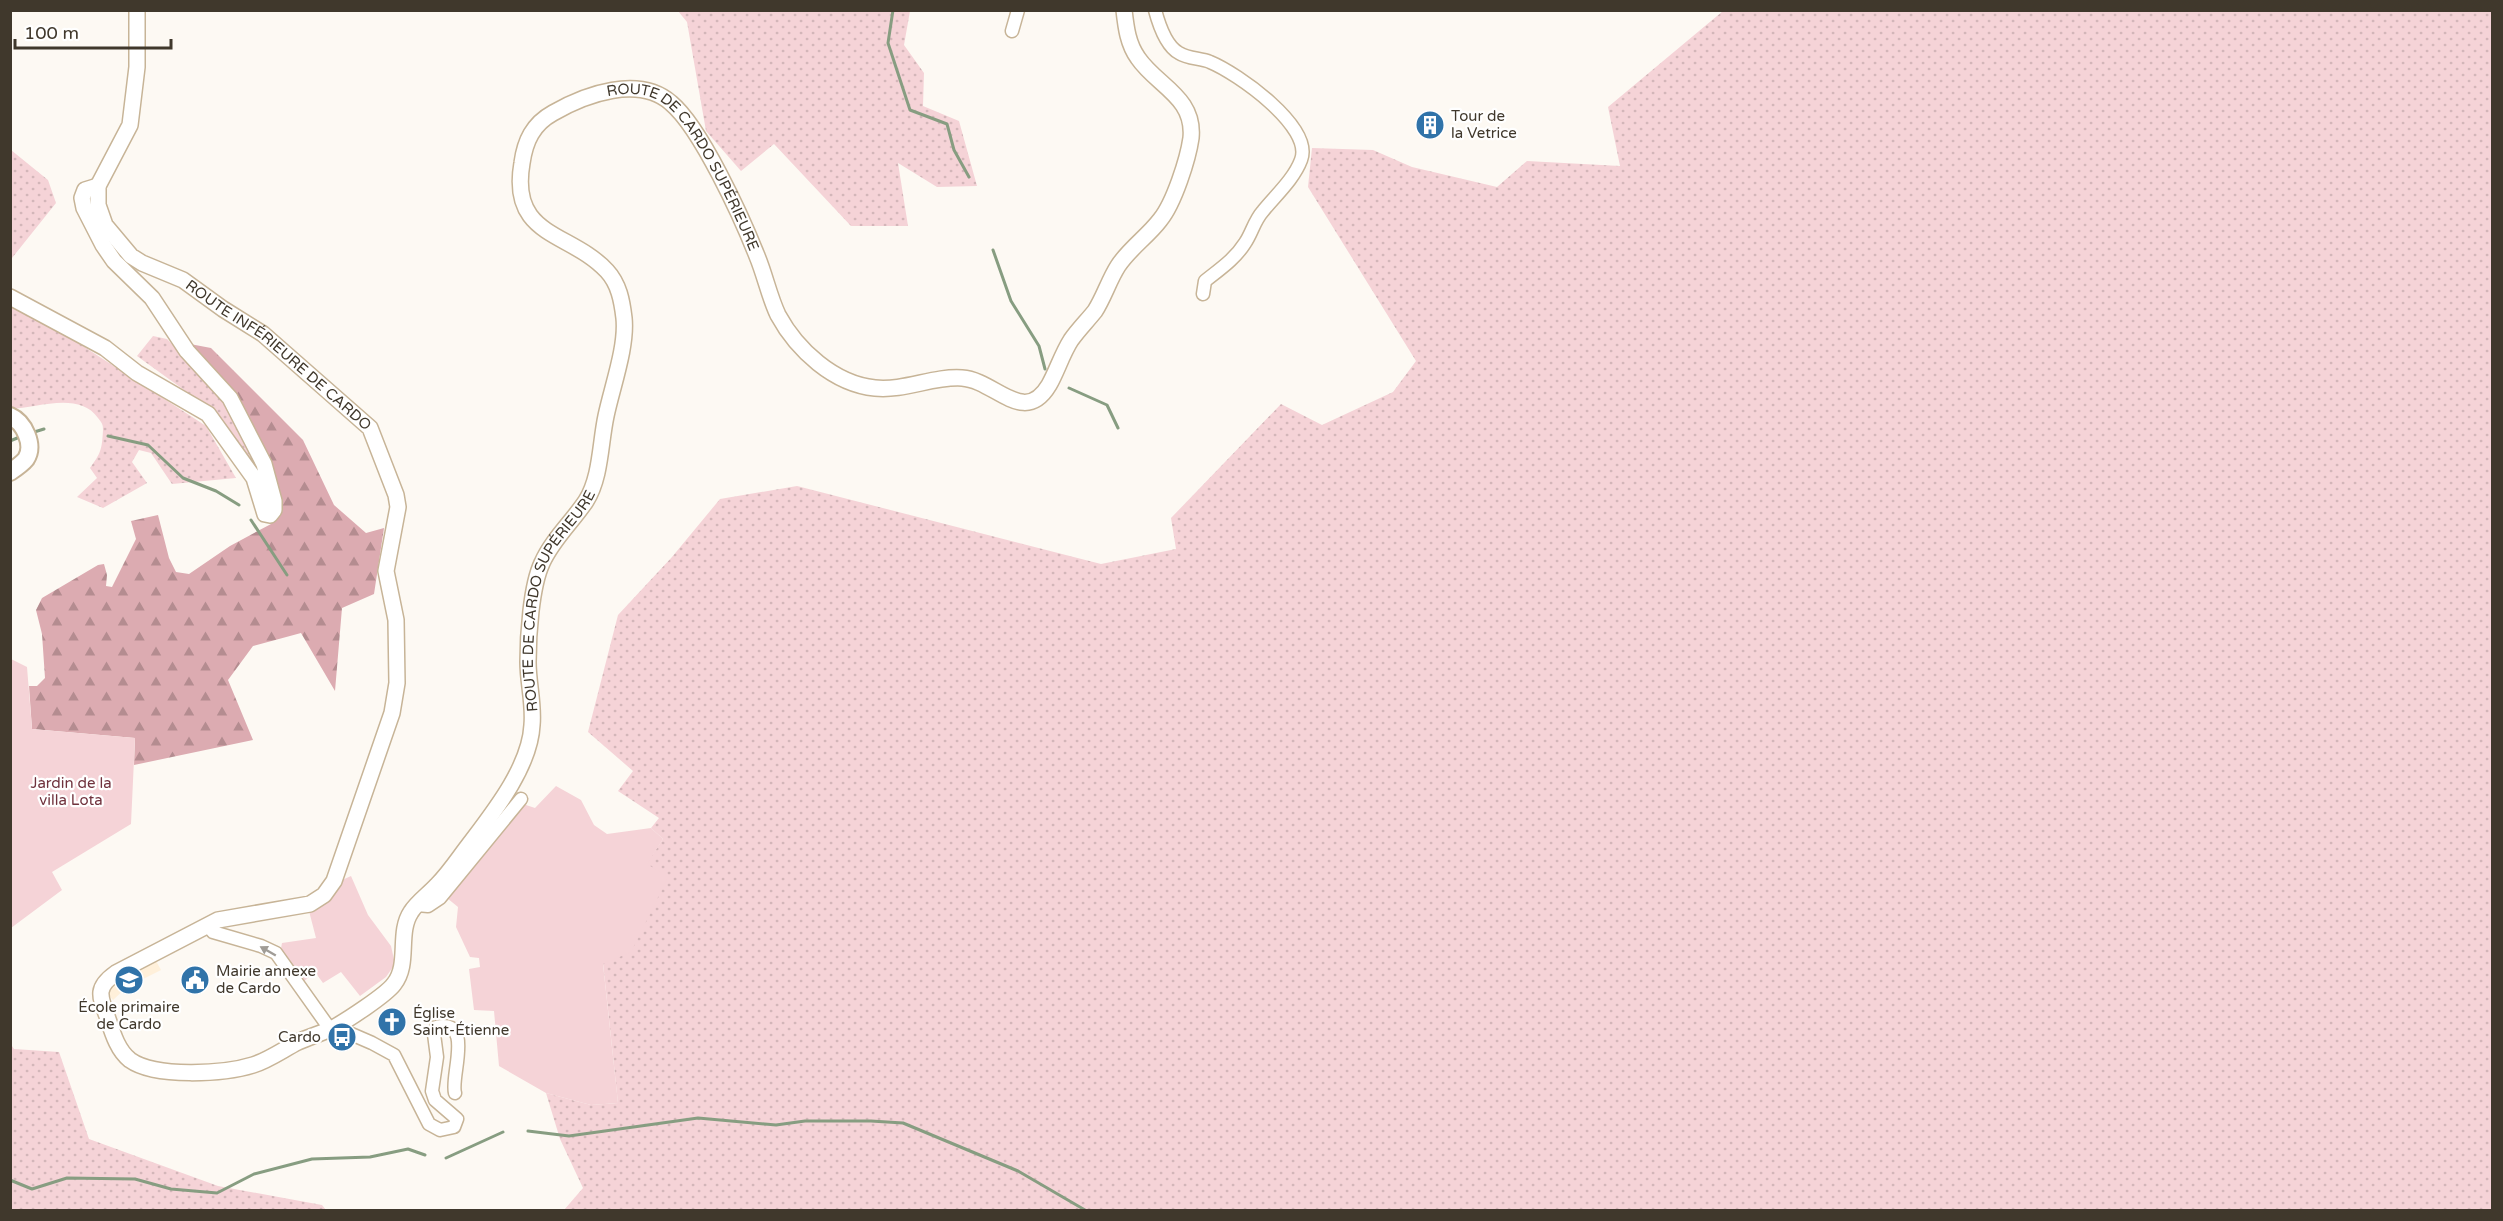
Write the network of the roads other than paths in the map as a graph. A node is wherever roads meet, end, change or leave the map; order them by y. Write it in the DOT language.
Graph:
graph roads {
  1 [pos="137,10"];
  2 [pos="1018,10"];
  3 [pos="1124,10"];
  4 [pos="1155,10"];
  5 [pos="1012,31"];
  6 [pos="98,186"];
  7 [pos="1203,294"];
  8 [pos="10,297"];
  9 [pos="16,420"];
  10 [pos="10,472"];
  11 [pos="521,800"];
  12 [pos="417,905"];
  13 [pos="207,926"];
  14 [pos="333,1028"];
  15 [pos="455,1094"];
  1 -- 6 [label="street"];
  2 -- 5 [label="street"];
  3 -- 12 [label="street, ROUTE DE CARDO SUPÉRIEURE"];
  4 -- 7 [label="street"];
  6 -- 8 [label="street"];
  6 -- 13 [label="street, ROUTE INFÉRIEURE DE CARDO"];
  9 -- 10 [label="main road"];
  11 -- 12 [label="street"];
  12 -- 14 [label="street"];
  14 -- 13 [label="street, one-way"];
  13 -- 14 [label="street"];
  14 -- 15 [label="street"];
}
